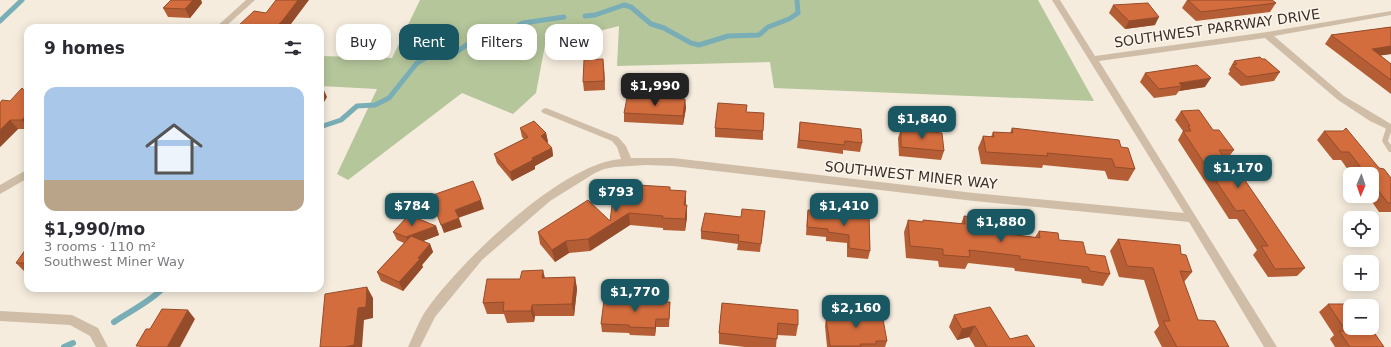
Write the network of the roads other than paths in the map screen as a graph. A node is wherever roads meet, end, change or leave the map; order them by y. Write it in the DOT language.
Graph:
graph roads {
  1 [pos="251,0"];
  2 [pos="1056,0"];
  3 [pos="1391,14"];
  4 [pos="224,24"];
  5 [pos="1267,35"];
  6 [pos="1094,59"];
  7 [pos="546,111"];
  8 [pos="1390,127"];
  9 [pos="1391,150"];
  10 [pos="627,162"];
  11 [pos="24,175"];
  12 [pos="0,190"];
  13 [pos="1192,218"];
  14 [pos="0,316"];
  15 [pos="102,347"];
  16 [pos="414,347"];
  17 [pos="1270,347"];
  1 -- 4 [label="street"];
  2 -- 6 [label="street"];
  3 -- 5 [label="street, SOUTHWEST PARRWAY DRIVE"];
  5 -- 6 [label="street, SOUTHWEST PARRWAY DRIVE"];
  5 -- 8 [label="street"];
  6 -- 13 [label="street"];
  7 -- 10 [label="street"];
  8 -- 9 [label="lane"];
  10 -- 13 [label="street, SOUTHWEST MINER WAY"];
  10 -- 16 [label="street, SOUTHWEST MINER WAY"];
  11 -- 12 [label="street"];
  13 -- 17 [label="street"];
  14 -- 15 [label="street"];
}
